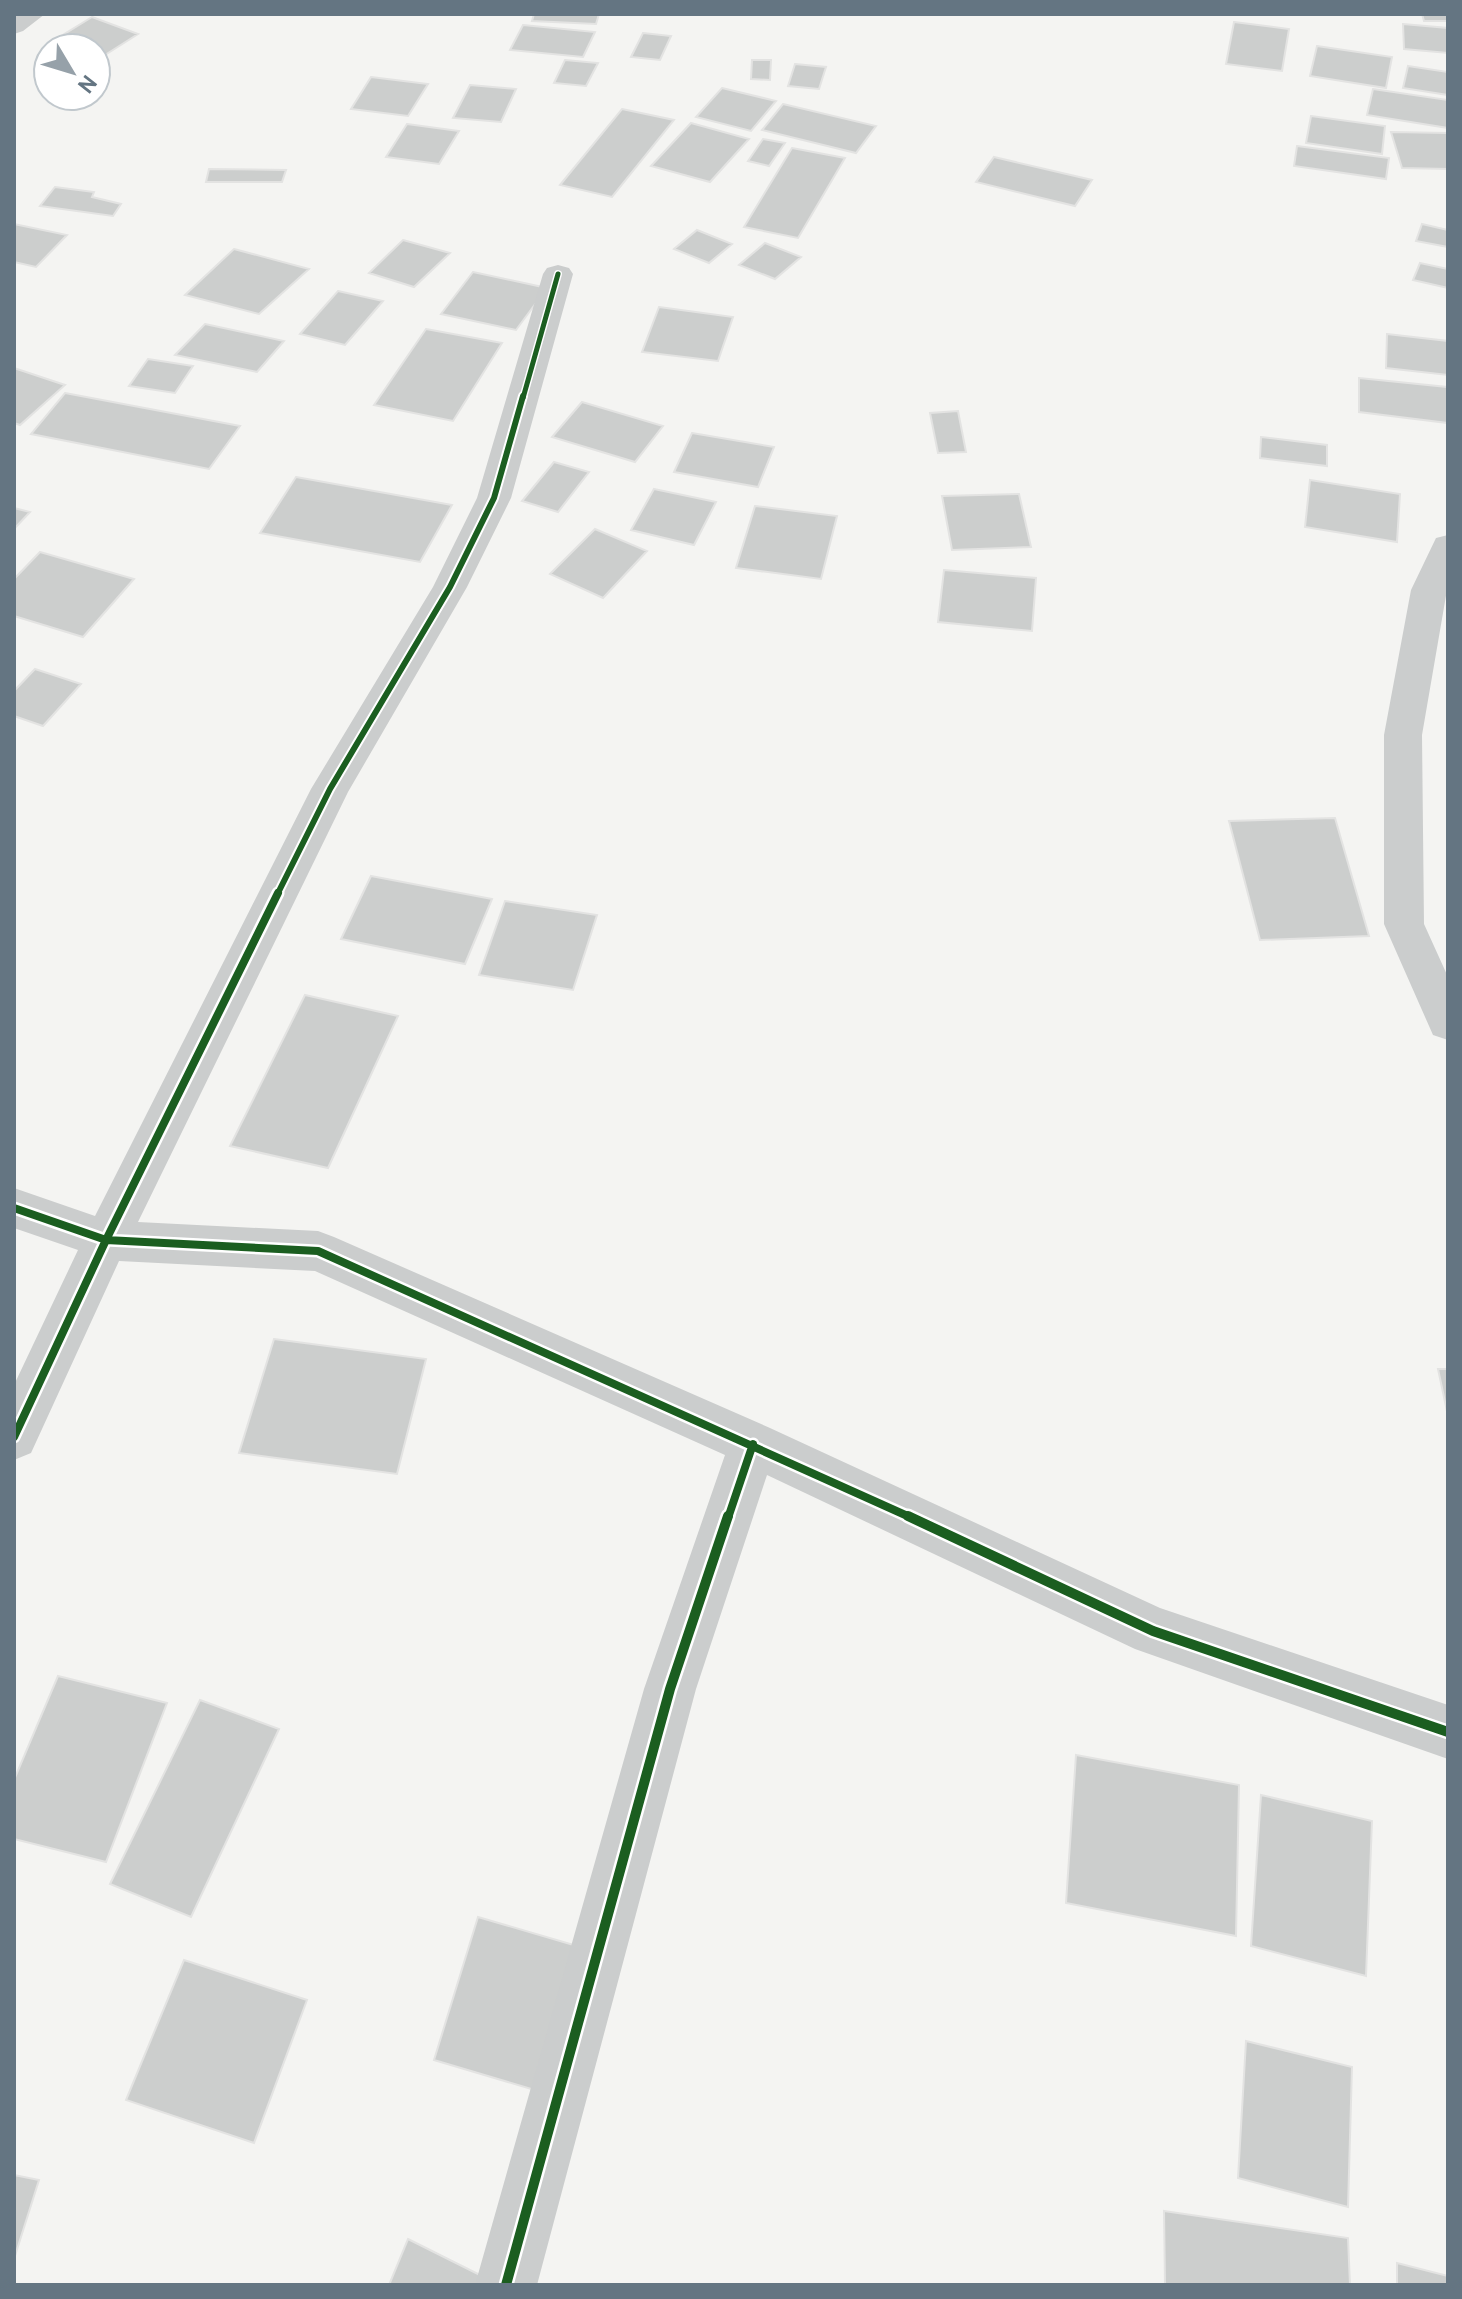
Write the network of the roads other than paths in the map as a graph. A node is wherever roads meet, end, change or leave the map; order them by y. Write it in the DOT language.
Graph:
graph roads {
  1 [pos="32,14"];
  2 [pos="14,26"];
  3 [pos="558,274"];
  4 [pos="1448,546"];
  5 [pos="1448,1023"];
  6 [pos="14,1208"];
  7 [pos="106,1240"];
  8 [pos="14,1437"];
  9 [pos="753,1444"];
  10 [pos="1448,1732"];
  11 [pos="506,2285"];
  1 -- 2 [label="street"];
  3 -- 7 [label="street"];
  4 -- 5 [label="street"];
  6 -- 7 [label="street"];
  7 -- 8 [label="street"];
  7 -- 9 [label="street"];
  9 -- 10 [label="street"];
  9 -- 11 [label="street"];
}
